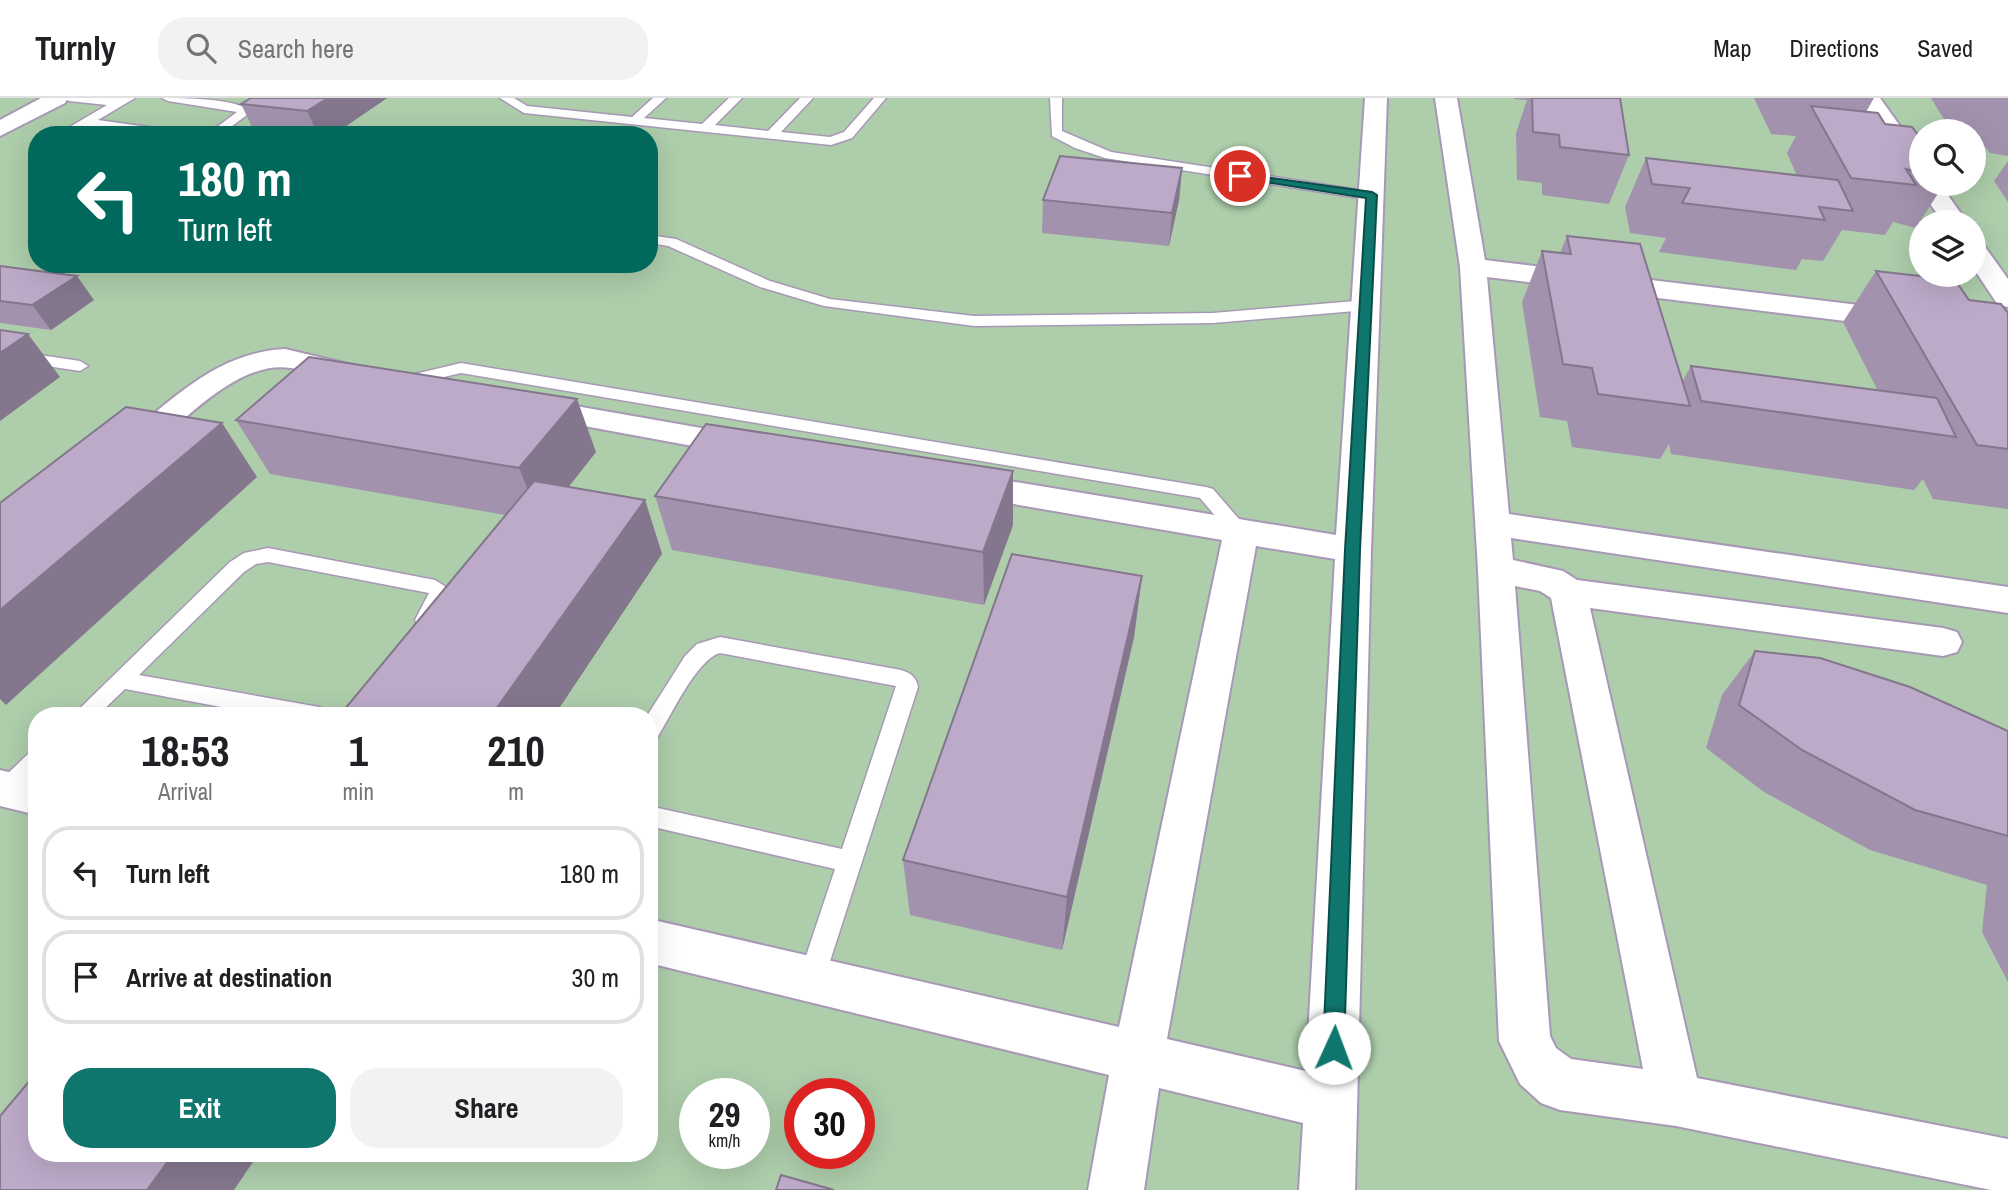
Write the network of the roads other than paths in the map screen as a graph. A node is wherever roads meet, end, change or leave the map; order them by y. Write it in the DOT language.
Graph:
graph roads {
  1 [pos="57,98"];
  2 [pos="69,98"];
  3 [pos="168,98"];
  4 [pos="506,98"];
  5 [pos="660,98"];
  6 [pos="736,98"];
  7 [pos="807,98"];
  8 [pos="880,98"];
  9 [pos="1056,98"];
  10 [pos="1376,98"];
  11 [pos="1446,98"];
  12 [pos="1869,98"];
  13 [pos="124,100"];
  14 [pos="560,100"];
  15 [pos="576,102"];
  16 [pos="635,120"];
  17 [pos="85,122"];
  18 [pos="78,126"];
  19 [pos="113,126"];
  20 [pos="226,126"];
  21 [pos="707,127"];
  22 [pos="0,129"];
  23 [pos="772,134"];
  24 [pos="1909,155"];
  25 [pos="1372,195"];
  26 [pos="658,240"];
  27 [pos="1473,267"];
  28 [pos="1986,267"];
  29 [pos="2008,299"];
  30 [pos="1367,305"];
  31 [pos="2008,332"];
  32 [pos="0,354"];
  33 [pos="80,366"];
  34 [pos="394,383"];
  35 [pos="845,463"];
  36 [pos="114,464"];
  37 [pos="927,478"];
  38 [pos="1492,523"];
  39 [pos="1241,533"];
  40 [pos="1353,550"];
  41 [pos="1496,570"];
  42 [pos="1568,592"];
  43 [pos="2008,600"];
  44 [pos="415,634"];
  45 [pos="1943,642"];
  46 [pos="120,680"];
  47 [pos="92,707"];
  48 [pos="269,707"];
  49 [pos="658,718"];
  50 [pos="28,773"];
  51 [pos="14,791"];
  52 [pos="658,818"];
  53 [pos="850,862"];
  54 [pos="658,943"];
  55 [pos="811,980"];
  56 [pos="1139,1057"];
  57 [pos="1676,1100"];
  58 [pos="1331,1104"];
  59 [pos="2008,1166"];
  60 [pos="1116,1190"];
  61 [pos="1327,1190"];
  1 -- 22 [label="street"];
  2 -- 13 [label="lane"];
  3 -- 20 [label="lane"];
  4 -- 16 [label="lane"];
  5 -- 16 [label="lane"];
  6 -- 21 [label="lane"];
  7 -- 23 [label="lane"];
  8 -- 23 [label="lane"];
  9 -- 25 [label="lane"];
  10 -- 25 [label="street"];
  11 -- 27 [label="street"];
  12 -- 24 [label="street"];
  13 -- 17 [label="lane"];
  14 -- 15 [label="lane"];
  16 -- 21 [label="lane"];
  17 -- 18 [label="lane"];
  17 -- 19 [label="lane"];
  21 -- 23 [label="lane"];
  25 -- 30 [label="street"];
  26 -- 30 [label="lane"];
  27 -- 31 [label="street"];
  27 -- 38 [label="street"];
  28 -- 29 [label="street"];
  30 -- 40 [label="street"];
  32 -- 33 [label="lane"];
  34 -- 35 [label="street"];
  34 -- 36 [label="street"];
  34 -- 39 [label="lane"];
  37 -- 39 [label="street"];
  38 -- 41 [label="street"];
  38 -- 43 [label="street"];
  39 -- 40 [label="street"];
  39 -- 56 [label="street"];
  40 -- 58 [label="street"];
  41 -- 42 [label="street"];
  41 -- 57 [label="street"];
  42 -- 45 [label="street"];
  42 -- 57 [label="street"];
  44 -- 46 [label="lane"];
  46 -- 47 [label="lane"];
  46 -- 48 [label="lane"];
  49 -- 53 [label="lane"];
  50 -- 51 [label="lane"];
  52 -- 53 [label="lane"];
  53 -- 55 [label="lane"];
  54 -- 55 [label="street"];
  55 -- 56 [label="street"];
  56 -- 58 [label="street"];
  56 -- 60 [label="street"];
  57 -- 59 [label="street"];
  58 -- 61 [label="street"];
}
